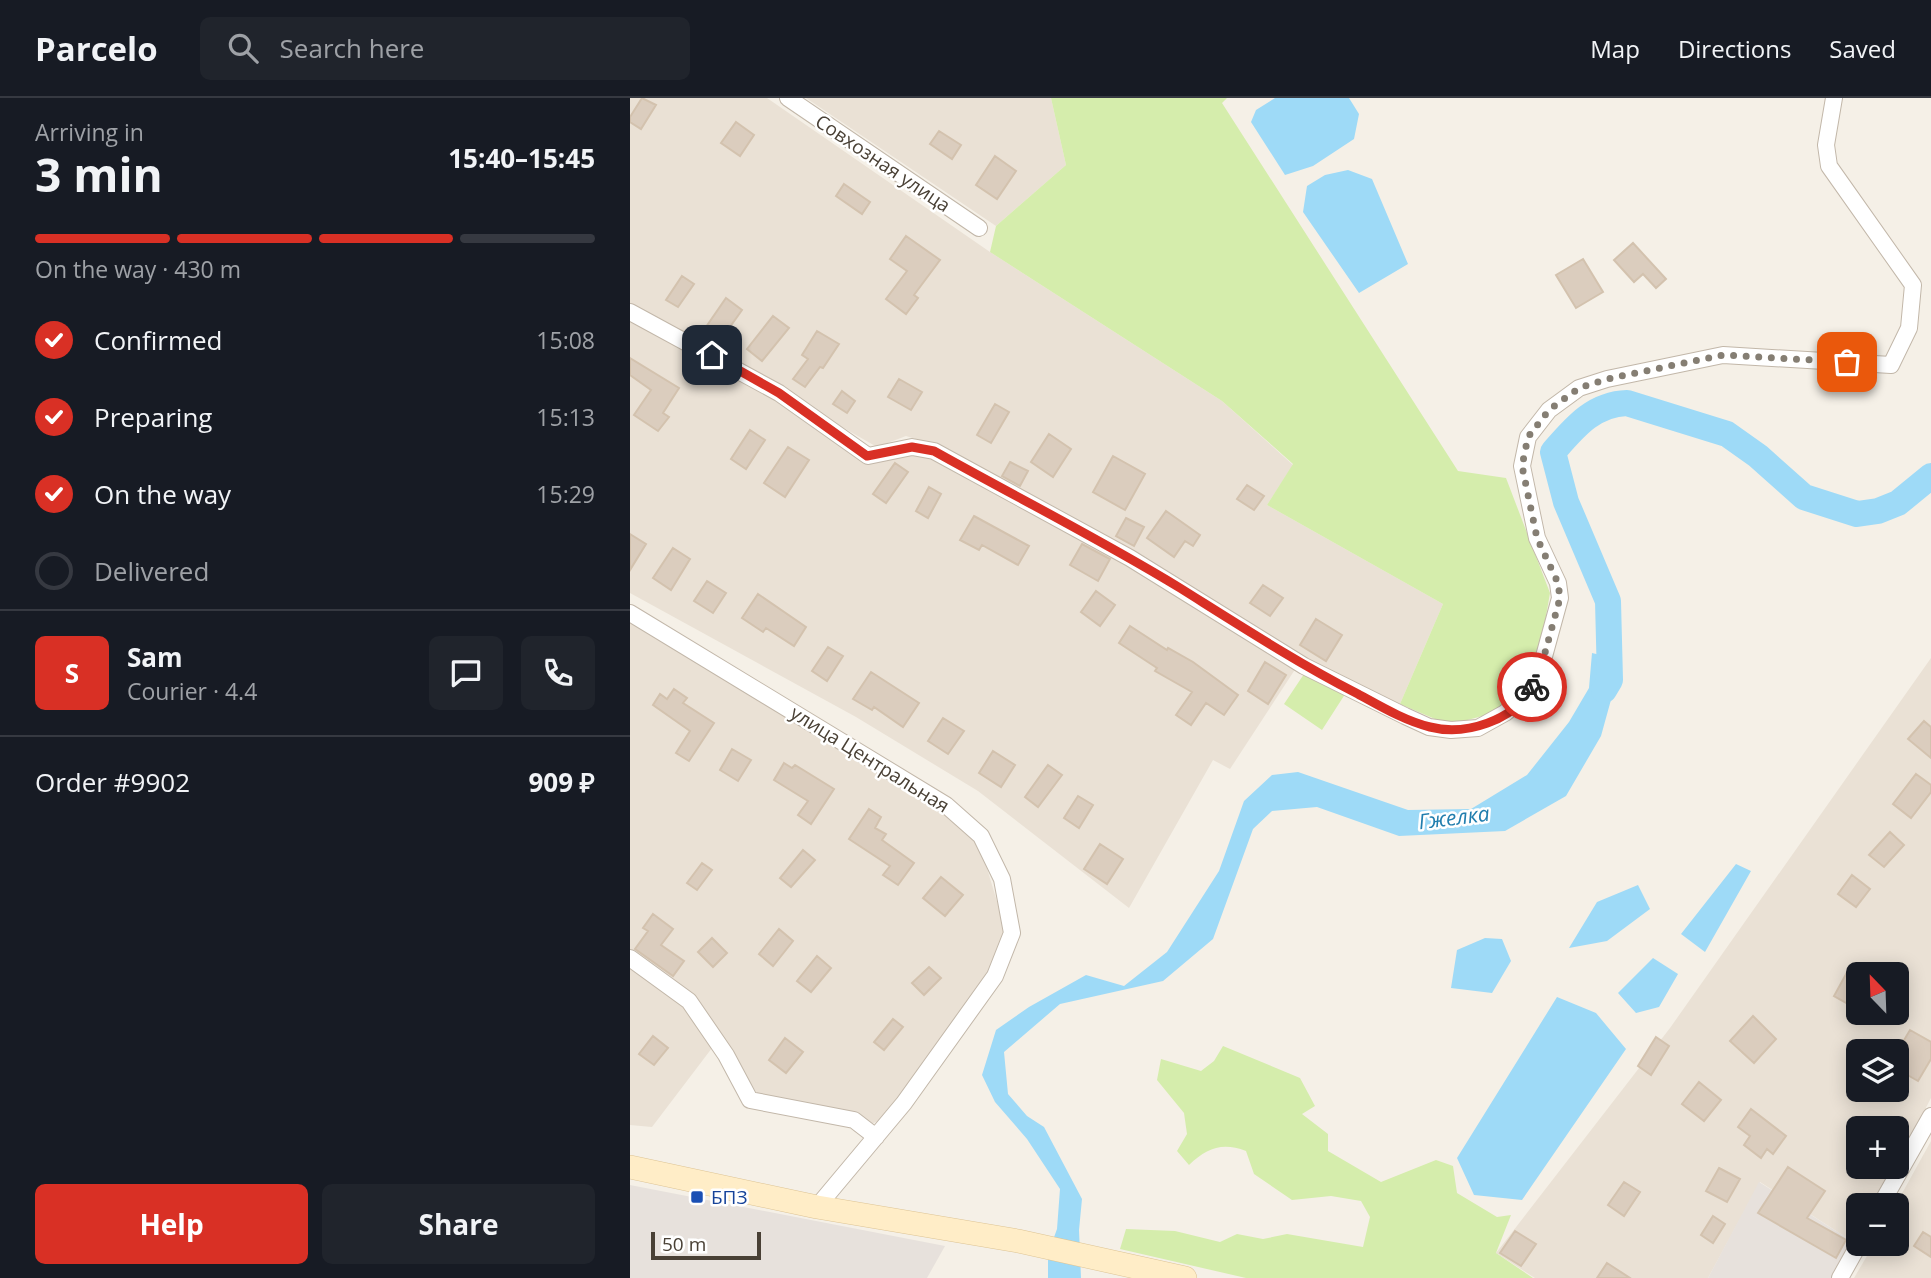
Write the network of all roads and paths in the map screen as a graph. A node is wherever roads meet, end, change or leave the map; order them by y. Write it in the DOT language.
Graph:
graph roads {
  1 [pos="788,98"];
  2 [pos="1834,98"];
  3 [pos="979,228"];
  4 [pos="630,312"];
  5 [pos="630,613"];
  6 [pos="630,958"];
  7 [pos="1931,1117"];
  8 [pos="876,1137"];
  9 [pos="630,1167"];
  10 [pos="1887,1193"];
  11 [pos="817,1207"];
  12 [pos="1852,1256"];
  13 [pos="1185,1278"];
  14 [pos="1840,1278"];
  1 -- 3 [label="street, Совхозная улица"];
  2 -- 4 [label="street"];
  5 -- 8 [label="street, улица Центральная"];
  6 -- 8 [label="street"];
  7 -- 10 [label="street"];
  8 -- 11 [label="street, улица Центральная"];
  9 -- 11 [label="main road"];
  11 -- 13 [label="main road"];
  12 -- 14 [label="street"];
}
